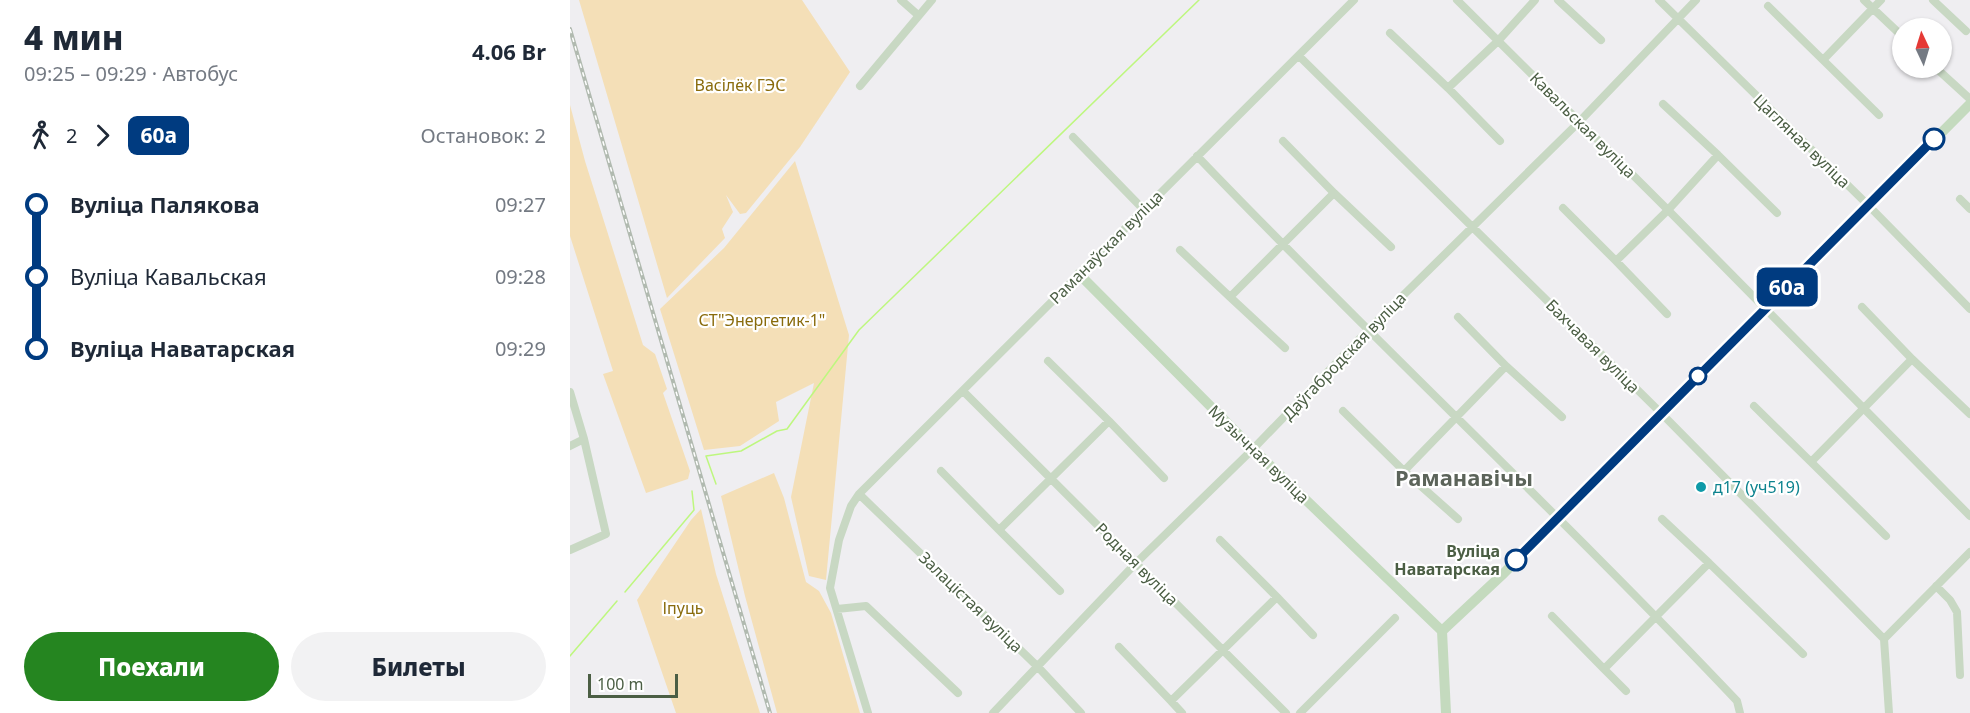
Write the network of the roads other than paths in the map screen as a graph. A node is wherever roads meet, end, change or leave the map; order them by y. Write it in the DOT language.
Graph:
graph roads {
  1 [pos="901,0"];
  2 [pos="932,0"];
  3 [pos="1354,0"];
  4 [pos="1456,0"];
  5 [pos="1535,0"];
  6 [pos="1558,0"];
  7 [pos="1659,0"];
  8 [pos="1696,0"];
  9 [pos="1864,0"];
  10 [pos="1881,0"];
  11 [pos="1933,0"];
  12 [pos="1768,6"];
  13 [pos="1873,9"];
  14 [pos="918,15"];
  15 [pos="1677,19"];
  16 [pos="1892,27"];
  17 [pos="1966,31"];
  18 [pos="1390,33"];
  19 [pos="1600,40"];
  20 [pos="1498,41"];
  21 [pos="1299,56"];
  22 [pos="1823,60"];
  23 [pos="1946,78"];
  24 [pos="860,86"];
  25 [pos="1448,88"];
  26 [pos="1970,101"];
  27 [pos="1663,104"];
  28 [pos="1879,115"];
  29 [pos="1579,122"];
  30 [pos="1073,137"];
  31 [pos="1283,141"];
  32 [pos="1500,141"];
  33 [pos="1718,155"];
  34 [pos="1197,156"];
  35 [pos="1334,193"];
  36 [pos="1960,199"];
  37 [pos="1868,205"];
  38 [pos="1563,208"];
  39 [pos="1143,209"];
  40 [pos="1970,209"];
  41 [pos="1668,210"];
  42 [pos="1777,213"];
  43 [pos="1472,227"];
  44 [pos="1282,245"];
  45 [pos="1391,247"];
  46 [pos="1180,250"];
  47 [pos="1616,261"];
  48 [pos="1079,274"];
  49 [pos="1230,297"];
  50 [pos="1862,307"];
  51 [pos="1765,309"];
  52 [pos="1970,309"];
  53 [pos="1667,314"];
  54 [pos="1458,317"];
  55 [pos="1369,329"];
  56 [pos="1285,348"];
  57 [pos="1911,359"];
  58 [pos="1048,361"];
  59 [pos="1506,366"];
  60 [pos="570,392"];
  61 [pos="963,392"];
  62 [pos="1754,406"];
  63 [pos="1863,409"];
  64 [pos="1343,411"];
  65 [pos="1661,413"];
  66 [pos="1970,414"];
  67 [pos="1458,417"];
  68 [pos="1562,417"];
  69 [pos="1109,421"];
  70 [pos="584,439"];
  71 [pos="570,446"];
  72 [pos="1253,449"];
  73 [pos="1811,462"];
  74 [pos="941,471"];
  75 [pos="1404,471"];
  76 [pos="1051,478"];
  77 [pos="1164,478"];
  78 [pos="859,494"];
  79 [pos="1970,516"];
  80 [pos="1558,517"];
  81 [pos="1458,519"];
  82 [pos="1662,519"];
  83 [pos="999,530"];
  84 [pos="1886,536"];
  85 [pos="1220,540"];
  86 [pos="570,550"];
  87 [pos="1970,552"];
  88 [pos="1136,563"];
  89 [pos="1709,563"];
  90 [pos="1936,586"];
  91 [pos="1060,591"];
  92 [pos="1277,597"];
  93 [pos="837,609"];
  94 [pos="1656,615"];
  95 [pos="1552,616"];
  96 [pos="1395,618"];
  97 [pos="1442,631"];
  98 [pos="1314,635"];
  99 [pos="1884,639"];
  100 [pos="1119,647"];
  101 [pos="1224,650"];
  102 [pos="1803,654"];
  103 [pos="1038,667"];
  104 [pos="1604,669"];
  105 [pos="1960,675"];
  106 [pos="1626,691"];
  107 [pos="958,693"];
  108 [pos="1171,701"];
  109 [pos="868,713"];
  110 [pos="993,713"];
  111 [pos="1081,713"];
  112 [pos="1182,713"];
  113 [pos="1286,713"];
  114 [pos="1300,713"];
  115 [pos="1446,713"];
  116 [pos="1740,713"];
  117 [pos="1888,713"];
  1 -- 14 [label="street"];
  2 -- 14 [label="street"];
  3 -- 21 [label="street, Раманаўская вуліца"];
  4 -- 20 [label="street, Кавальская вуліца"];
  5 -- 20 [label="street"];
  6 -- 19 [label="street"];
  7 -- 15 [label="street, Цагляная вуліца"];
  8 -- 15 [label="street, Даўгабродская вуліца"];
  9 -- 13 [label="street"];
  10 -- 13 [label="street"];
  11 -- 17 [label="street"];
  12 -- 22 [label="street"];
  13 -- 16 [label="street"];
  13 -- 22 [label="street"];
  14 -- 24 [label="street"];
  15 -- 29 [label="street, Даўгабродская вуліца"];
  15 -- 37 [label="street, Цагляная вуліца"];
  18 -- 25 [label="street"];
  20 -- 25 [label="street"];
  20 -- 29 [label="street, Кавальская вуліца"];
  21 -- 34 [label="street, Раманаўская вуліца"];
  21 -- 43 [label="street, Бахчавая вуліца"];
  22 -- 28 [label="street"];
  23 -- 26 [label="street"];
  25 -- 32 [label="street"];
  26 -- 37 [label="street"];
  27 -- 33 [label="street"];
  29 -- 41 [label="street, Кавальская вуліца"];
  29 -- 43 [label="street, Даўгабродская вуліца"];
  30 -- 39 [label="street"];
  31 -- 35 [label="street"];
  33 -- 41 [label="street"];
  33 -- 42 [label="street"];
  34 -- 39 [label="street, Раманаўская вуліца"];
  34 -- 44 [label="street"];
  35 -- 44 [label="street"];
  35 -- 45 [label="street"];
  36 -- 40 [label="street"];
  37 -- 51 [label="street"];
  37 -- 52 [label="street, Цагляная вуліца"];
  38 -- 47 [label="street"];
  39 -- 48 [label="street, Раманаўская вуліца"];
  41 -- 47 [label="street"];
  41 -- 51 [label="street, Кавальская вуліца"];
  43 -- 55 [label="street, Даўгабродская вуліца"];
  43 -- 65 [label="street, Бахчавая вуліца"];
  44 -- 49 [label="street"];
  44 -- 55 [label="street"];
  46 -- 49 [label="street"];
  47 -- 53 [label="street"];
  48 -- 61 [label="street, Раманаўская вуліца"];
  48 -- 72 [label="street, Музычная вуліца"];
  49 -- 56 [label="street"];
  50 -- 57 [label="street"];
  51 -- 63 [label="street, Кавальская вуліца"];
  51 -- 65 [label="street"];
  54 -- 59 [label="street"];
  55 -- 67 [label="street"];
  55 -- 72 [label="street, Даўгабродская вуліца"];
  57 -- 63 [label="street"];
  57 -- 66 [label="street"];
  58 -- 69 [label="street"];
  59 -- 67 [label="street"];
  59 -- 68 [label="street"];
  60 -- 70 [label="street"];
  61 -- 76 [label="street, Родная вуліца"];
  61 -- 78 [label="street, Раманаўская вуліца"];
  62 -- 73 [label="street"];
  63 -- 73 [label="street"];
  63 -- 79 [label="street, Кавальская вуліца"];
  64 -- 75 [label="street"];
  65 -- 80 [label="street"];
  65 -- 99 [label="street, Бахчавая вуліца"];
  67 -- 75 [label="street"];
  67 -- 80 [label="street"];
  69 -- 76 [label="street"];
  69 -- 77 [label="street"];
  70 -- 71 [label="street"];
  70 -- 86 [label="street"];
  72 -- 88 [label="street, Даўгабродская вуліца"];
  72 -- 97 [label="street, Музычная вуліца"];
  73 -- 84 [label="street"];
  74 -- 83 [label="street"];
  75 -- 81 [label="street"];
  76 -- 83 [label="street"];
  76 -- 88 [label="street, Родная вуліца"];
  78 -- 93 [label="street, Раманаўская вуліца"];
  78 -- 103 [label="street, Залацістая вуліца"];
  80 -- 94 [label="street"];
  80 -- 97 [label="street"];
  82 -- 89 [label="street"];
  83 -- 91 [label="street"];
  85 -- 92 [label="street"];
  87 -- 90 [label="street"];
  88 -- 101 [label="street, Родная вуліца"];
  88 -- 103 [label="street, Даўгабродская вуліца"];
  89 -- 94 [label="street"];
  89 -- 102 [label="street"];
  90 -- 99 [label="street"];
  90 -- 105 [label="street"];
  92 -- 98 [label="street"];
  92 -- 101 [label="street"];
  93 -- 107 [label="street"];
  93 -- 109 [label="street, Раманаўская вуліца"];
  94 -- 104 [label="street"];
  94 -- 116 [label="street"];
  95 -- 104 [label="street"];
  96 -- 114 [label="street"];
  97 -- 115 [label="street"];
  99 -- 117 [label="street"];
  100 -- 108 [label="street"];
  101 -- 108 [label="street"];
  101 -- 113 [label="street, Родная вуліца"];
  103 -- 110 [label="street, Даўгабродская вуліца"];
  103 -- 111 [label="street, Залацістая вуліца"];
  104 -- 106 [label="street"];
  108 -- 112 [label="street"];
}
